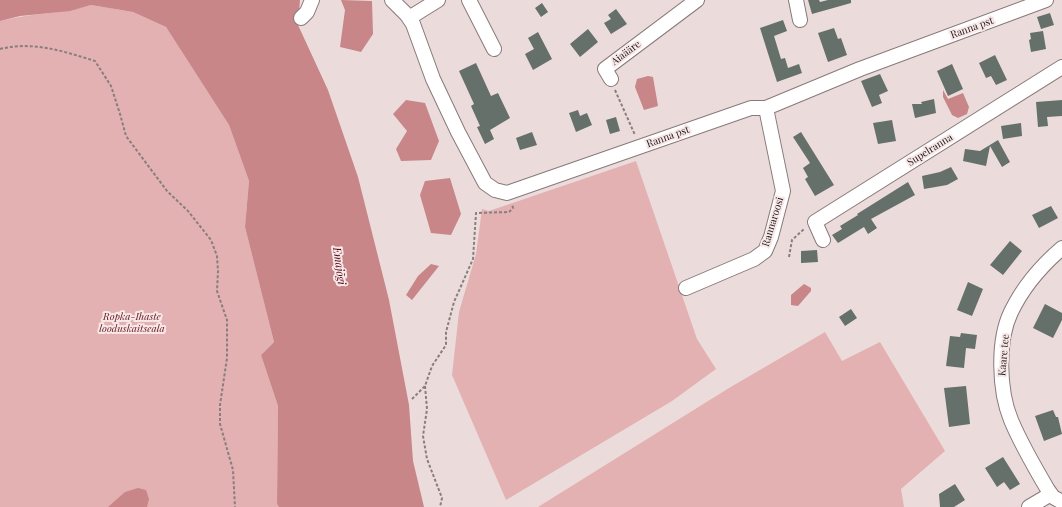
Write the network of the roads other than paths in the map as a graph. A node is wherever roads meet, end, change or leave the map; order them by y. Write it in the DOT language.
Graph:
graph roads {
  1 [pos="312,0"];
  2 [pos="392,0"];
  3 [pos="438,0"];
  4 [pos="469,0"];
  5 [pos="697,0"];
  6 [pos="796,0"];
  7 [pos="1046,0"];
  8 [pos="301,18"];
  9 [pos="409,18"];
  10 [pos="800,20"];
  11 [pos="494,49"];
  12 [pos="1062,67"];
  13 [pos="611,80"];
  14 [pos="766,108"];
  15 [pos="823,240"];
  16 [pos="1062,248"];
  17 [pos="686,288"];
  18 [pos="1056,498"];
  19 [pos="1029,507"];
  1 -- 8 [label="street"];
  2 -- 9 [label="street, Ranna pst"];
  3 -- 9 [label="street"];
  4 -- 11 [label="street"];
  5 -- 13 [label="street, Aiaääre"];
  6 -- 10 [label="street"];
  7 -- 14 [label="street, Ranna pst"];
  9 -- 14 [label="street, Ranna pst"];
  12 -- 15 [label="street, Supelranna"];
  14 -- 17 [label="street, Rannaroosi"];
  16 -- 18 [label="street, Kaare tee"];
  18 -- 19 [label="street, Kaare tee"];
}
